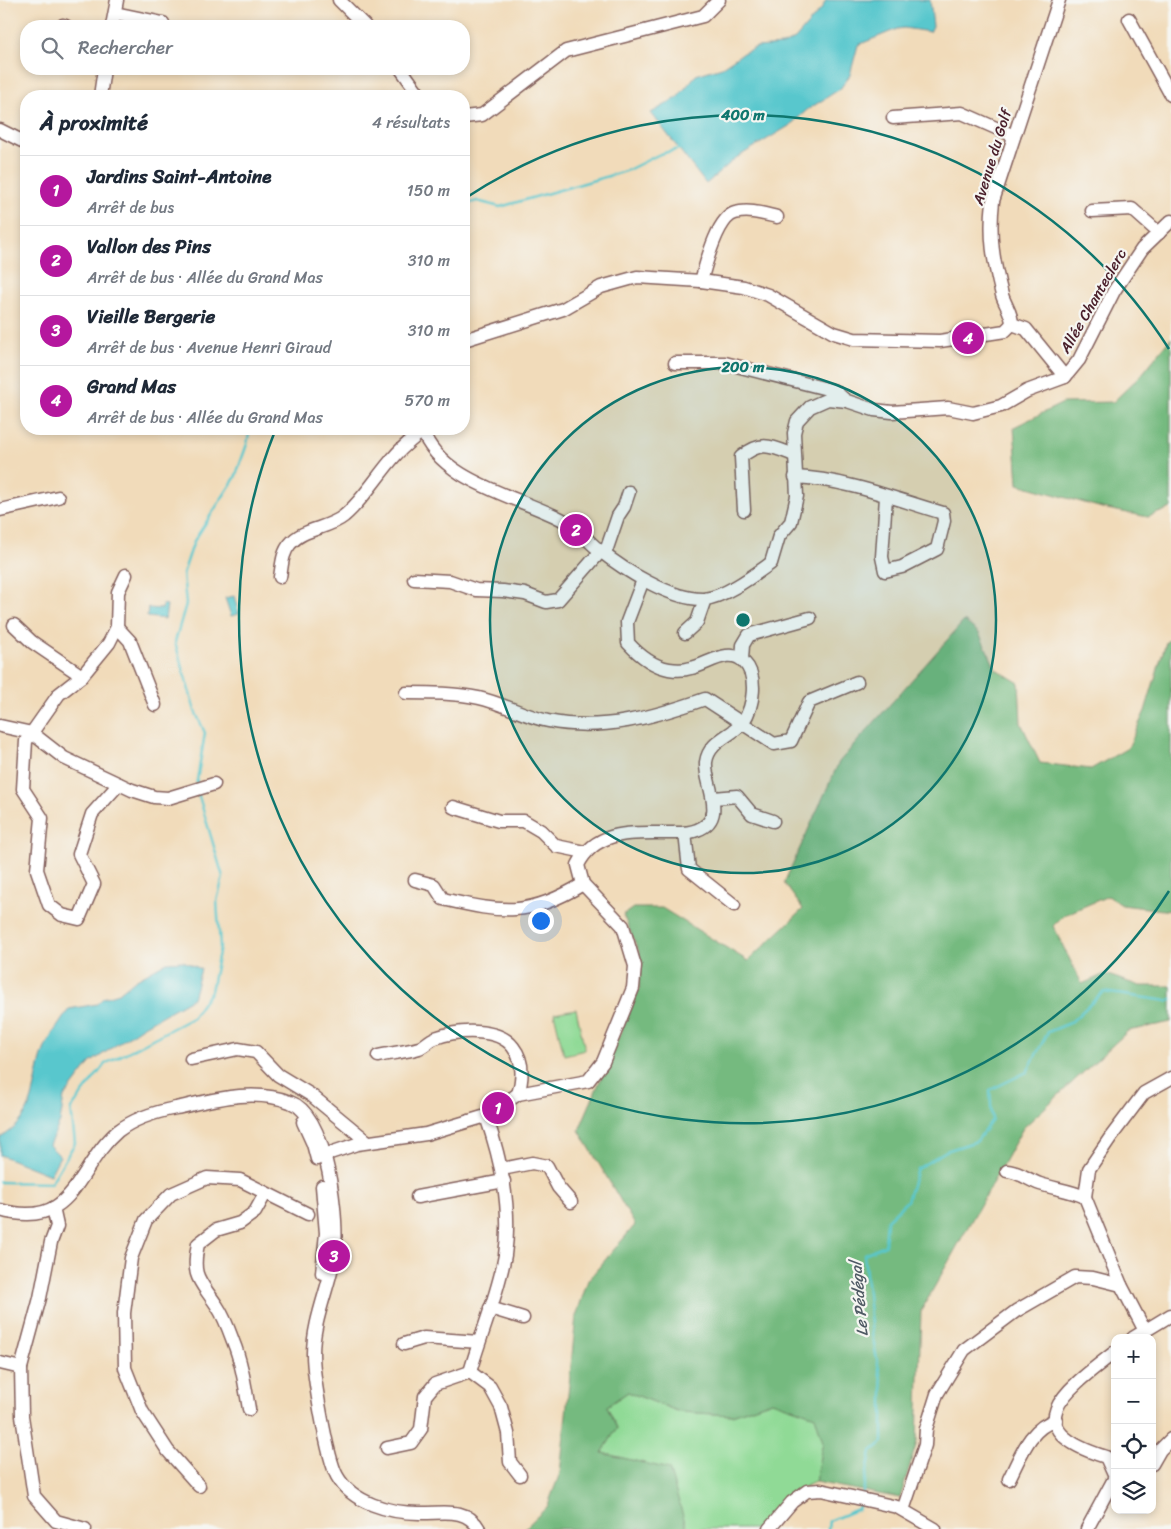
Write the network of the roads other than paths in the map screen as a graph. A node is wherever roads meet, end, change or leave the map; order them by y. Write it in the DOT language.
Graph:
graph roads {
  1 [pos="117,0"];
  2 [pos="338,0"];
  3 [pos="719,0"];
  4 [pos="1059,0"];
  5 [pos="114,13"];
  6 [pos="1129,18"];
  7 [pos="113,20"];
  8 [pos="148,20"];
  9 [pos="359,20"];
  10 [pos="103,75"];
  11 [pos="405,75"];
  12 [pos="101,90"];
  13 [pos="415,90"];
  14 [pos="1171,95"];
  15 [pos="470,116"];
  16 [pos="893,118"];
  17 [pos="0,130"];
  18 [pos="1014,136"];
  19 [pos="20,140"];
  20 [pos="1092,211"];
  21 [pos="778,217"];
  22 [pos="1171,221"];
  23 [pos="1158,233"];
  24 [pos="701,281"];
  25 [pos="1012,324"];
  26 [pos="470,338"];
  27 [pos="675,363"];
  28 [pos="1065,377"];
  29 [pos="847,401"];
  30 [pos="417,435"];
  31 [pos="425,435"];
  32 [pos="794,455"];
  33 [pos="795,477"];
  34 [pos="629,492"];
  35 [pos="58,497"];
  36 [pos="886,497"];
  37 [pos="0,510"];
  38 [pos="744,510"];
  39 [pos="603,553"];
  40 [pos="126,575"];
  41 [pos="280,577"];
  42 [pos="414,579"];
  43 [pos="643,580"];
  44 [pos="705,599"];
  45 [pos="810,618"];
  46 [pos="14,625"];
  47 [pos="117,628"];
  48 [pos="685,633"];
  49 [pos="742,659"];
  50 [pos="82,676"];
  51 [pos="857,682"];
  52 [pos="406,693"];
  53 [pos="155,705"];
  54 [pos="743,722"];
  55 [pos="0,726"];
  56 [pos="32,733"];
  57 [pos="119,784"];
  58 [pos="214,784"];
  59 [pos="714,798"];
  60 [pos="453,807"];
  61 [pos="773,821"];
  62 [pos="685,833"];
  63 [pos="585,852"];
  64 [pos="415,880"];
  65 [pos="584,884"];
  66 [pos="734,905"];
  67 [pos="378,1056"];
  68 [pos="191,1059"];
  69 [pos="1171,1078"];
  70 [pos="518,1094"];
  71 [pos="486,1116"];
  72 [pos="363,1143"];
  73 [pos="318,1149"];
  74 [pos="1007,1171"];
  75 [pos="503,1175"];
  76 [pos="265,1194"];
  77 [pos="417,1197"];
  78 [pos="1085,1197"];
  79 [pos="571,1202"];
  80 [pos="53,1208"];
  81 [pos="0,1210"];
  82 [pos="40,1214"];
  83 [pos="329,1216"];
  84 [pos="54,1231"];
  85 [pos="1120,1285"];
  86 [pos="490,1308"];
  87 [pos="1171,1315"];
  88 [pos="523,1318"];
  89 [pos="1144,1329"];
  90 [pos="1138,1334"];
  91 [pos="478,1342"];
  92 [pos="404,1344"];
  93 [pos="1111,1355"];
  94 [pos="0,1362"];
  95 [pos="21,1368"];
  96 [pos="470,1372"];
  97 [pos="249,1408"];
  98 [pos="1056,1420"];
  99 [pos="1171,1439"];
  100 [pos="387,1448"];
  101 [pos="1156,1457"];
  102 [pos="1111,1469"];
  103 [pos="520,1475"];
  104 [pos="1009,1479"];
  105 [pos="1111,1484"];
  106 [pos="199,1486"];
  107 [pos="903,1510"];
  108 [pos="56,1525"];
  109 [pos="85,1529"];
  110 [pos="471,1529"];
  111 [pos="479,1529"];
  112 [pos="769,1529"];
  113 [pos="935,1529"];
  114 [pos="1087,1529"];
  1 -- 5 [label="street"];
  2 -- 9 [label="street"];
  3 -- 15 [label="street"];
  4 -- 18 [label="street, Avenue du Golf"];
  5 -- 7 [label="street"];
  5 -- 8 [label="street"];
  6 -- 14 [label="street"];
  10 -- 12 [label="street"];
  11 -- 13 [label="street"];
  16 -- 18 [label="street"];
  17 -- 19 [label="street"];
  18 -- 25 [label="street, Avenue du Golf"];
  20 -- 23 [label="street"];
  21 -- 24 [label="street"];
  22 -- 23 [label="street, Allée Chanteclerc"];
  23 -- 28 [label="street, Allée Chanteclerc"];
  24 -- 25 [label="street"];
  24 -- 26 [label="street"];
  25 -- 28 [label="street"];
  27 -- 29 [label="street"];
  28 -- 29 [label="street"];
  29 -- 32 [label="street"];
  30 -- 41 [label="street"];
  31 -- 39 [label="street"];
  32 -- 33 [label="street"];
  32 -- 38 [label="street"];
  33 -- 36 [label="street"];
  33 -- 44 [label="street"];
  34 -- 39 [label="street"];
  35 -- 37 [label="street"];
  36 -- 36 [label="street"];
  39 -- 42 [label="street"];
  39 -- 43 [label="street"];
  40 -- 47 [label="street"];
  43 -- 44 [label="street"];
  43 -- 49 [label="street"];
  44 -- 48 [label="street"];
  45 -- 49 [label="street"];
  46 -- 50 [label="street"];
  47 -- 50 [label="street"];
  47 -- 53 [label="street"];
  49 -- 54 [label="street"];
  50 -- 56 [label="street"];
  51 -- 54 [label="street"];
  52 -- 54 [label="street"];
  54 -- 59 [label="street"];
  55 -- 56 [label="street"];
  56 -- 57 [label="street"];
  56 -- 57 [label="street"];
  57 -- 58 [label="street"];
  59 -- 61 [label="street"];
  59 -- 62 [label="street"];
  60 -- 63 [label="street"];
  62 -- 63 [label="street"];
  62 -- 66 [label="street"];
  63 -- 65 [label="street"];
  64 -- 65 [label="street"];
  65 -- 70 [label="street"];
  67 -- 70 [label="street"];
  68 -- 72 [label="street"];
  69 -- 78 [label="street"];
  70 -- 71 [label="street"];
  71 -- 72 [label="street"];
  71 -- 75 [label="street"];
  72 -- 73 [label="street"];
  73 -- 80 [label="street"];
  73 -- 83 [label="street"];
  74 -- 78 [label="street"];
  75 -- 77 [label="street"];
  75 -- 79 [label="street"];
  75 -- 86 [label="street"];
  76 -- 83 [label="street"];
  76 -- 97 [label="street"];
  76 -- 106 [label="street"];
  78 -- 85 [label="street"];
  80 -- 82 [label="street"];
  80 -- 84 [label="street"];
  81 -- 82 [label="street"];
  82 -- 84 [label="street"];
  83 -- 110 [label="street"];
  83 -- 111 [label="street"];
  84 -- 95 [label="street"];
  85 -- 89 [label="street"];
  85 -- 107 [label="street"];
  86 -- 88 [label="street"];
  86 -- 91 [label="street"];
  87 -- 89 [label="street"];
  89 -- 90 [label="street"];
  91 -- 92 [label="street"];
  91 -- 96 [label="street"];
  93 -- 98 [label="street"];
  94 -- 95 [label="street"];
  95 -- 108 [label="street"];
  96 -- 100 [label="street"];
  96 -- 103 [label="street"];
  98 -- 102 [label="street"];
  98 -- 104 [label="street"];
  99 -- 101 [label="street"];
  105 -- 114 [label="street"];
  107 -- 112 [label="street"];
  107 -- 113 [label="street"];
  108 -- 109 [label="street"];
}
